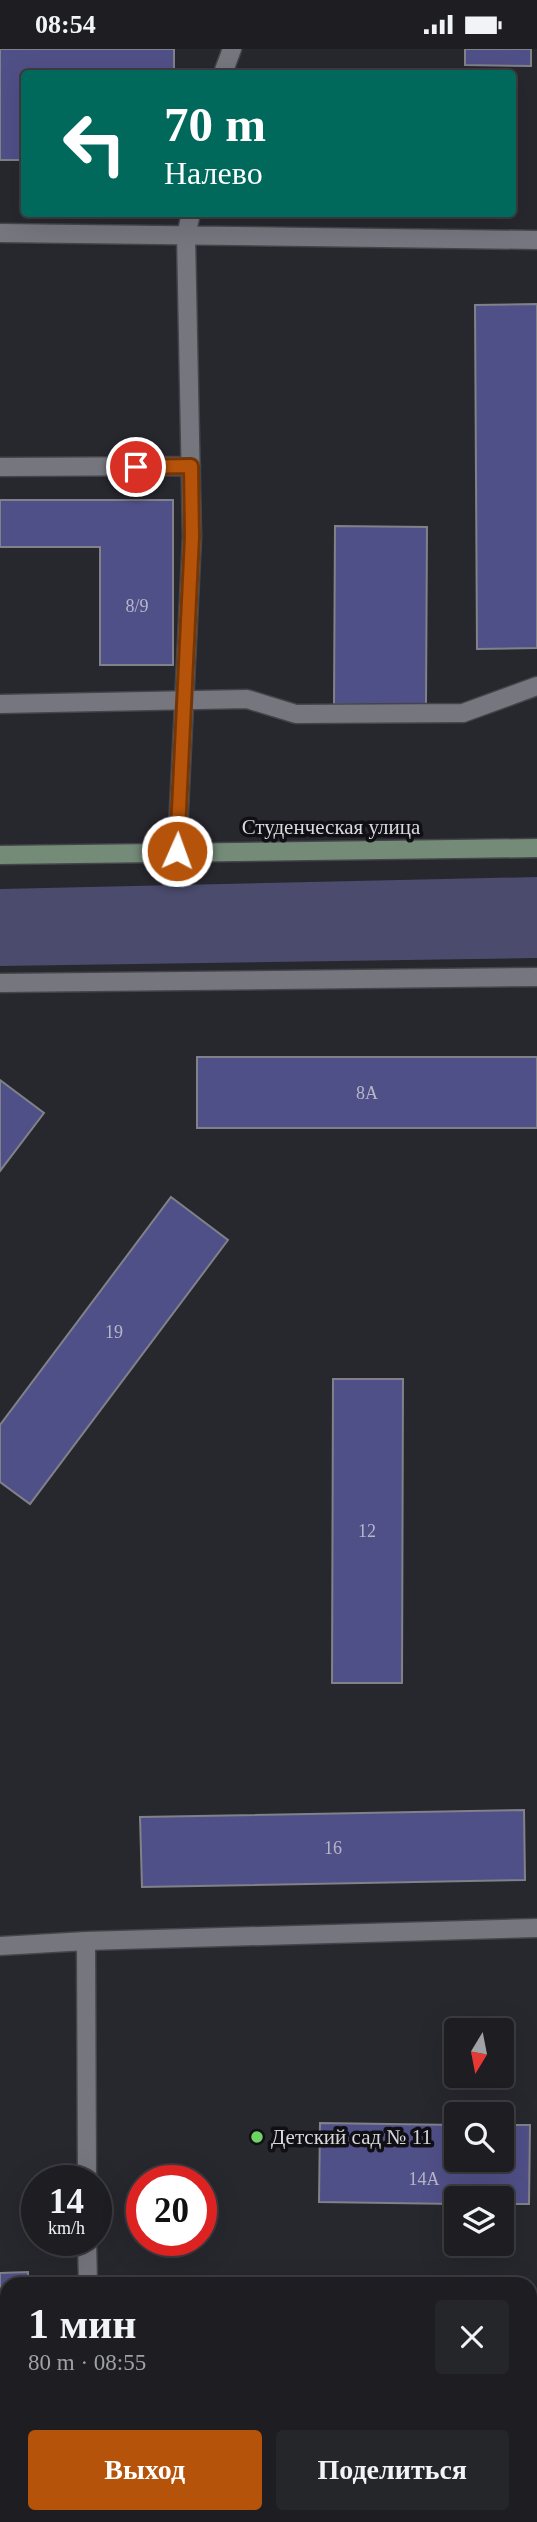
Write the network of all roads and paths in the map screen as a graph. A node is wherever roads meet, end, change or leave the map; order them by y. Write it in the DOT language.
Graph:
graph roads {
  1 [pos="232,49"];
  2 [pos="224,70"];
  3 [pos="190,217"];
  4 [pos="0,233"];
  5 [pos="186,236"];
  6 [pos="537,240"];
  7 [pos="191,466"];
  8 [pos="0,467"];
  9 [pos="537,686"];
  10 [pos="183,701"];
  11 [pos="0,705"];
  12 [pos="537,849"];
  13 [pos="177,851"];
  14 [pos="0,855"];
  15 [pos="537,977"];
  16 [pos="0,983"];
  17 [pos="537,1928"];
  18 [pos="86,1941"];
  19 [pos="0,1946"];
  20 [pos="87,2165"];
  21 [pos="87,2256"];
  22 [pos="88,2277"];
  1 -- 2 [label="lane"];
  3 -- 5 [label="lane"];
  4 -- 5 [label="lane"];
  5 -- 6 [label="lane"];
  5 -- 7 [label="lane"];
  7 -- 8 [label="lane"];
  7 -- 10 [label="lane"];
  9 -- 10 [label="lane"];
  10 -- 11 [label="lane"];
  10 -- 13 [label="lane"];
  12 -- 13 [label="main road, Студенческая улица"];
  13 -- 14 [label="main road, Студенческая улица"];
  15 -- 16 [label="lane"];
  17 -- 18 [label="lane"];
  18 -- 19 [label="lane"];
  18 -- 20 [label="lane"];
  21 -- 22 [label="lane"];
}
